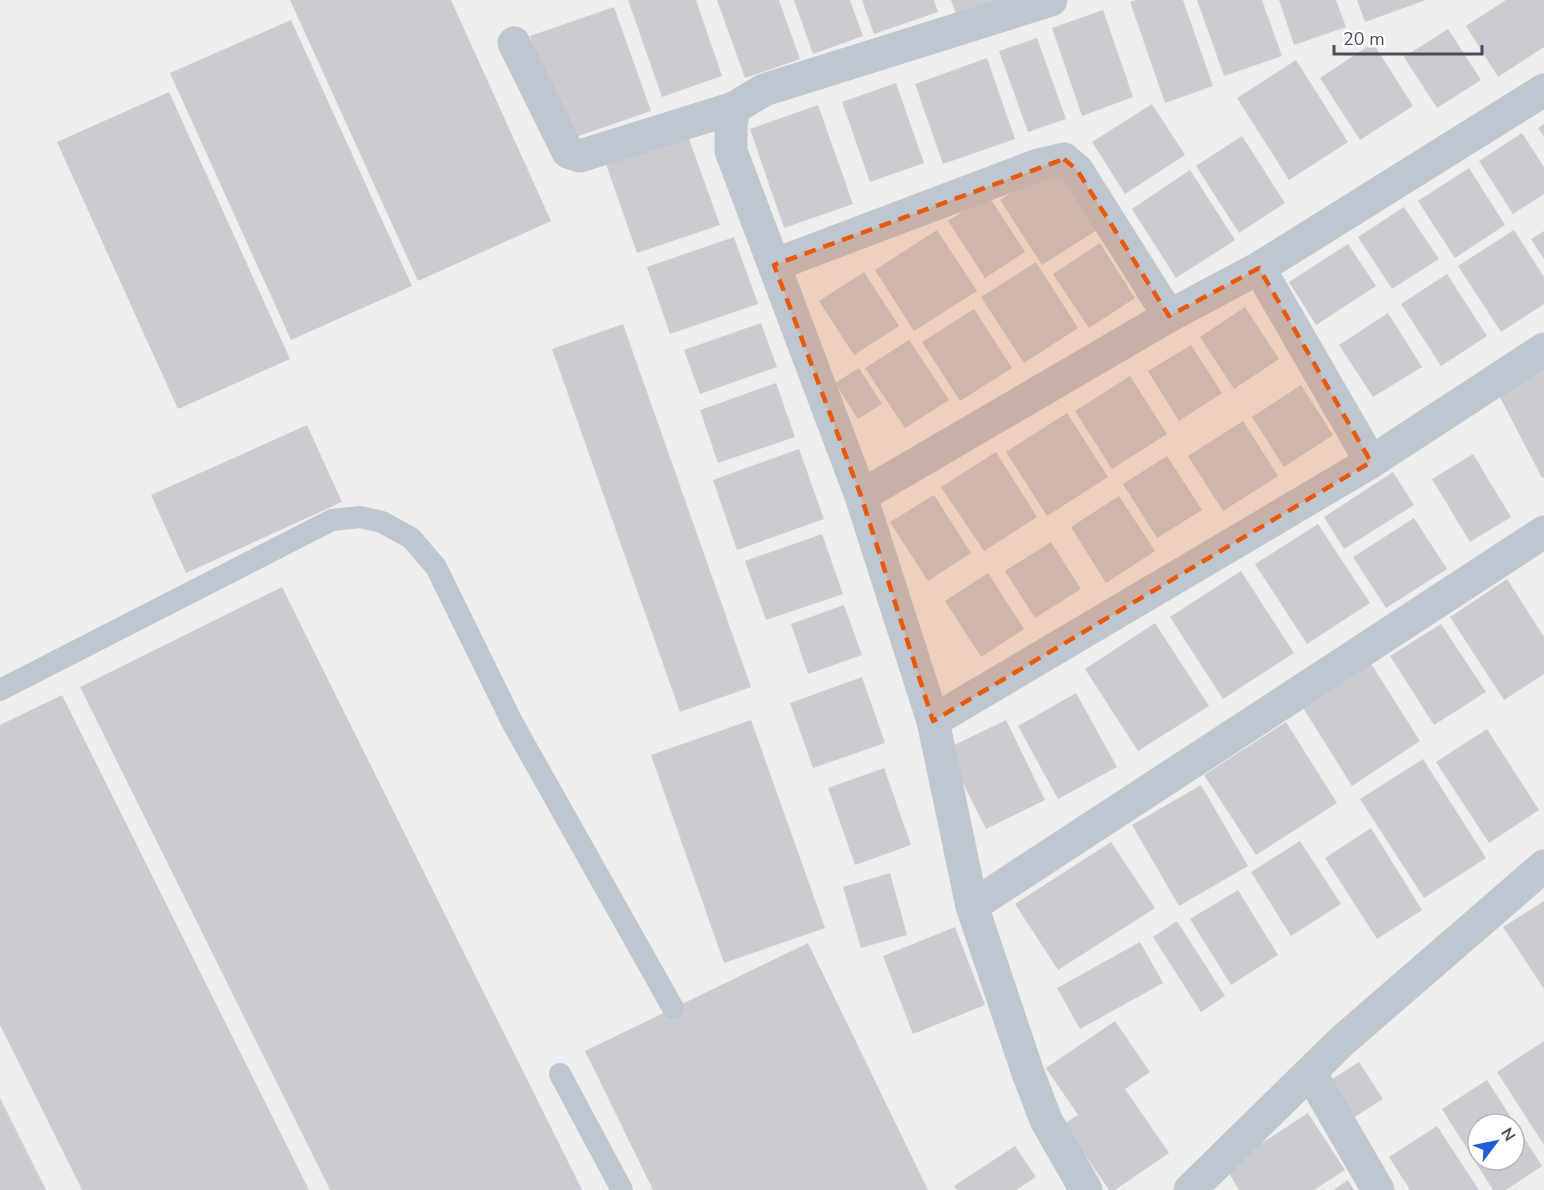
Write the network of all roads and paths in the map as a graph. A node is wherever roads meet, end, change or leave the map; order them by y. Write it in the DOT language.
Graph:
graph roads {
  1 [pos="1052,0"];
  2 [pos="514,43"];
  3 [pos="1544,90"];
  4 [pos="734,108"];
  5 [pos="774,266"];
  6 [pos="1259,268"];
  7 [pos="1169,316"];
  8 [pos="1544,349"];
  9 [pos="1371,462"];
  10 [pos="861,496"];
  11 [pos="1544,532"];
  12 [pos="0,690"];
  13 [pos="933,721"];
  14 [pos="1544,866"];
  15 [pos="972,906"];
  16 [pos="674,1008"];
  17 [pos="560,1074"];
  18 [pos="1311,1074"];
  19 [pos="622,1190"];
  20 [pos="1086,1190"];
  21 [pos="1190,1190"];
  22 [pos="1378,1190"];
  1 -- 4 [label="street"];
  2 -- 4 [label="street"];
  3 -- 6 [label="street"];
  4 -- 5 [label="street"];
  5 -- 7 [label="street"];
  5 -- 10 [label="street"];
  6 -- 7 [label="street"];
  6 -- 9 [label="street"];
  7 -- 10 [label="street"];
  8 -- 9 [label="street"];
  9 -- 13 [label="street"];
  10 -- 13 [label="street"];
  11 -- 15 [label="street"];
  12 -- 16 [label="lane"];
  13 -- 15 [label="street"];
  14 -- 18 [label="street"];
  15 -- 20 [label="street"];
  17 -- 19 [label="lane"];
  18 -- 21 [label="street"];
  18 -- 22 [label="street"];
}
